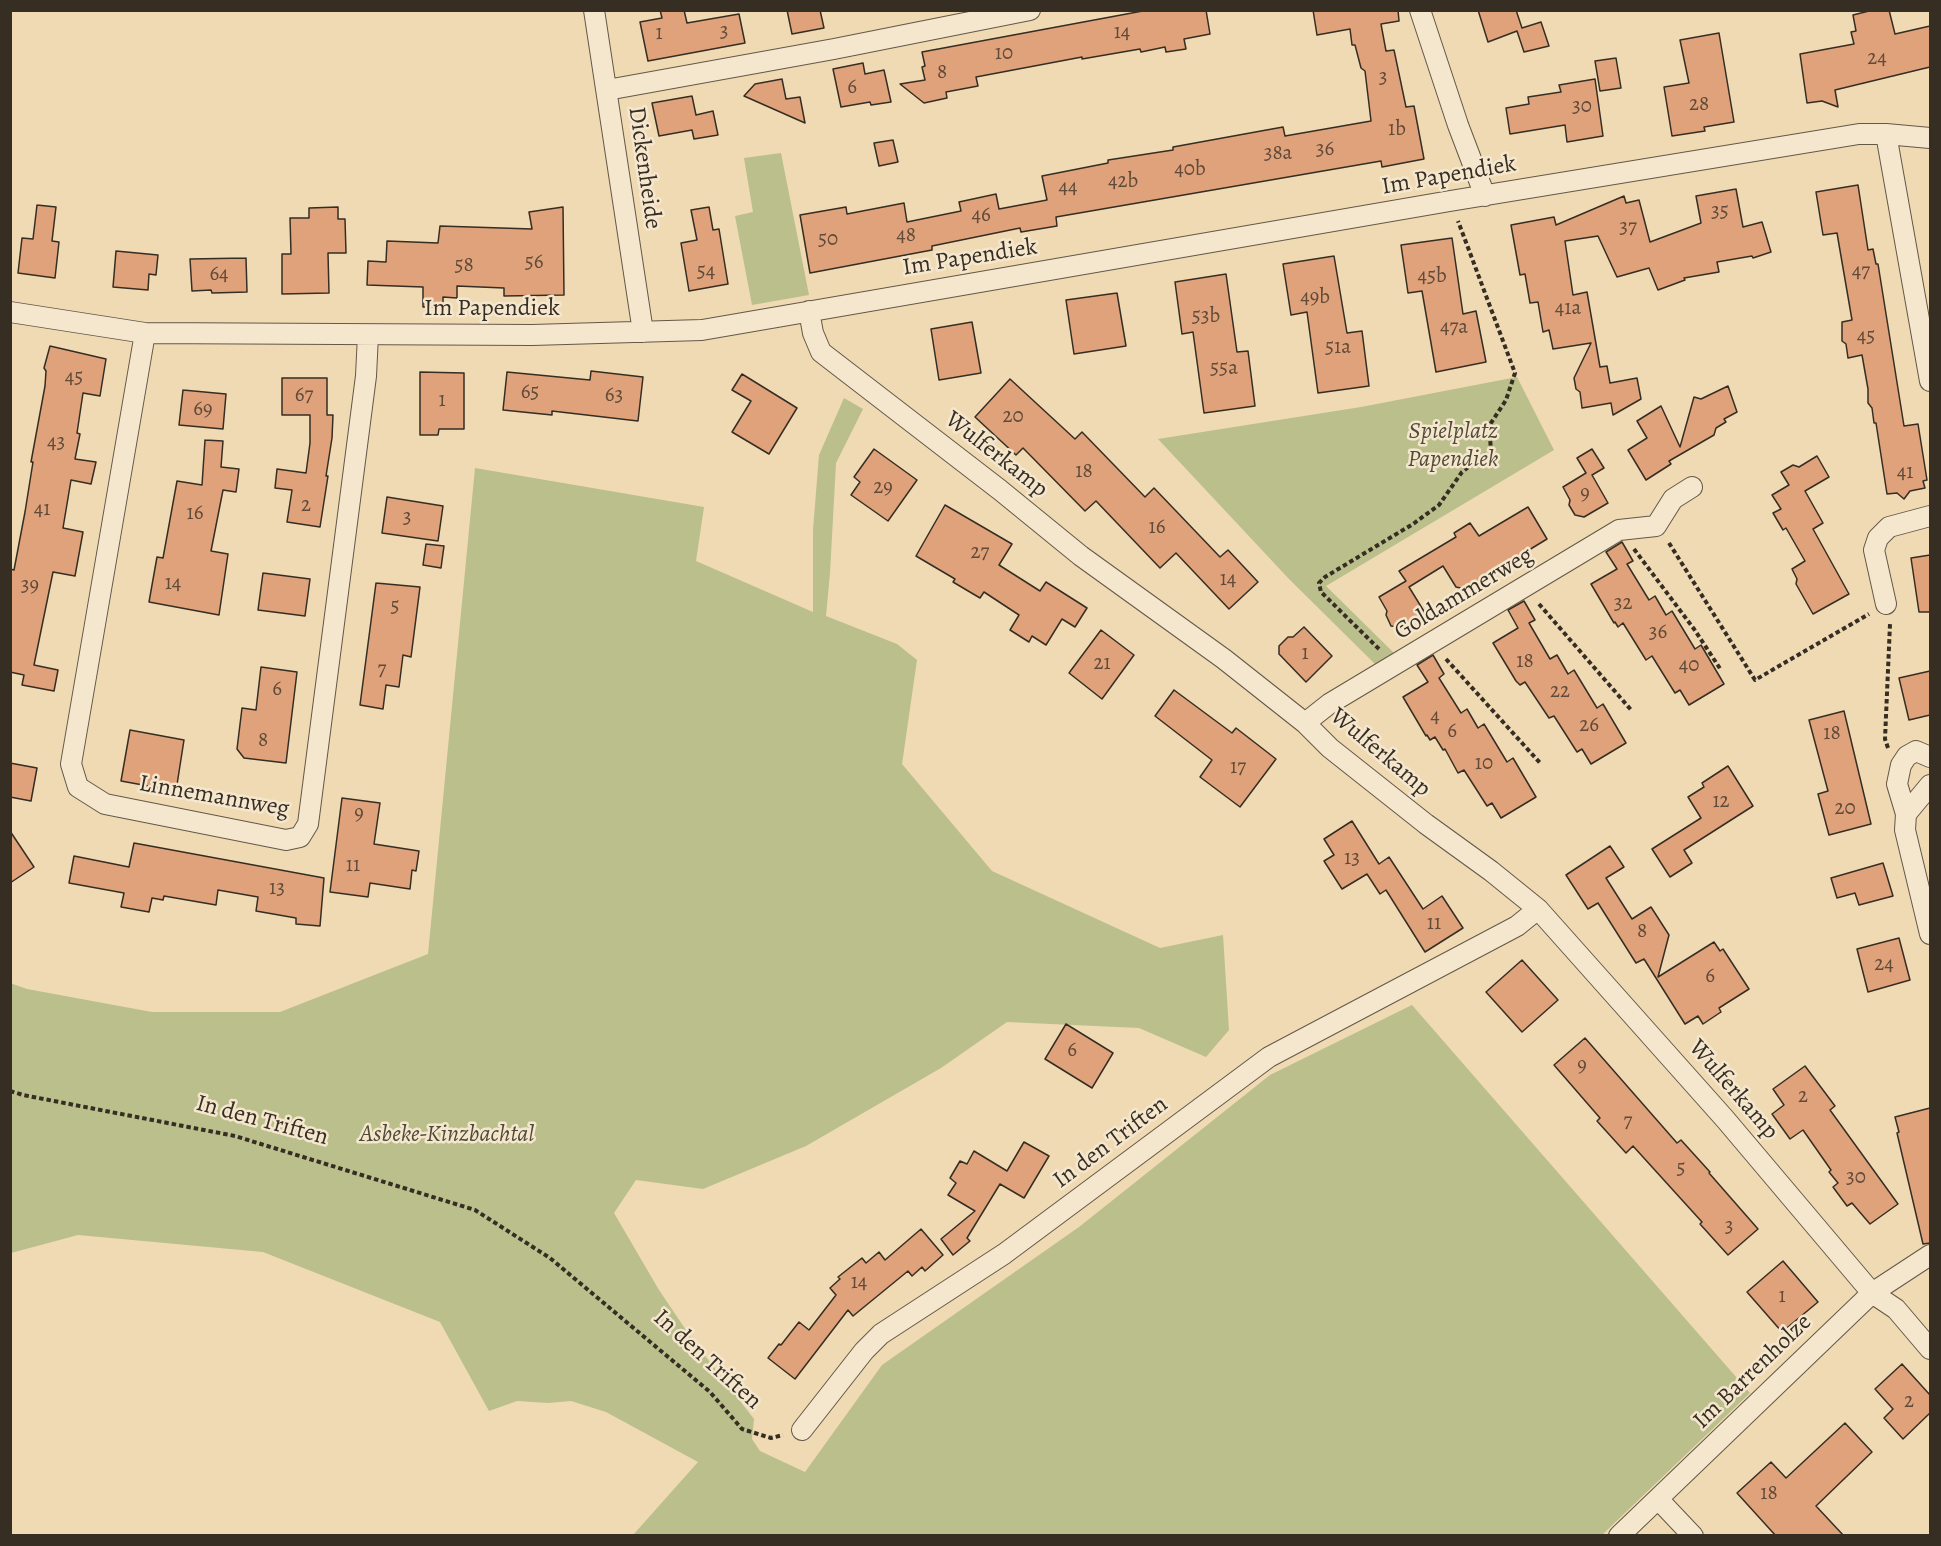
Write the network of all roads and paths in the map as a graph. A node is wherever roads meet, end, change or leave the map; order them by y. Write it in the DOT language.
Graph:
graph roads {
  1 [pos="594,10"];
  2 [pos="1030,10"];
  3 [pos="1420,10"];
  4 [pos="607,90"];
  5 [pos="1886,134"];
  6 [pos="1930,138"];
  7 [pos="1485,196"];
  8 [pos="1450,201"];
  9 [pos="809,311"];
  10 [pos="10,312"];
  11 [pos="643,332"];
  12 [pos="145,333"];
  13 [pos="368,335"];
  14 [pos="1930,381"];
  15 [pos="1692,487"];
  16 [pos="1930,516"];
  17 [pos="1656,526"];
  18 [pos="1619,530"];
  19 [pos="1524,587"];
  20 [pos="1886,604"];
  21 [pos="1432,643"];
  22 [pos="1395,665"];
  23 [pos="1721,670"];
  24 [pos="1632,711"];
  25 [pos="1305,723"];
  26 [pos="1930,757"];
  27 [pos="1541,764"];
  28 [pos="1901,765"];
  29 [pos="1930,785"];
  30 [pos="1906,814"];
  31 [pos="1538,909"];
  32 [pos="1930,934"];
  33 [pos="10,1091"];
  34 [pos="1930,1255"];
  35 [pos="1872,1293"];
  36 [pos="1930,1349"];
  37 [pos="802,1430"];
  38 [pos="1658,1499"];
  39 [pos="1619,1536"];
  40 [pos="1693,1536"];
  1 -- 4 [label="street, Dickenheide"];
  2 -- 4 [label="street"];
  3 -- 7 [label="street"];
  4 -- 11 [label="street, Dickenheide"];
  5 -- 6 [label="street, Im Papendiek"];
  5 -- 7 [label="street, Im Papendiek"];
  5 -- 14 [label="street"];
  7 -- 8 [label="street, Im Papendiek"];
  8 -- 9 [label="street, Im Papendiek"];
  8 -- 22 [label="path"];
  9 -- 11 [label="street, Im Papendiek"];
  9 -- 25 [label="street, Wulferkamp"];
  10 -- 12 [label="street, Im Papendiek"];
  11 -- 13 [label="street, Im Papendiek"];
  12 -- 13 [label="street, Im Papendiek"];
  12 -- 13 [label="street, Linnemannweg"];
  15 -- 17 [label="street"];
  16 -- 20 [label="street"];
  17 -- 18 [label="street, Goldammerweg"];
  17 -- 20 [label="path"];
  18 -- 19 [label="street, Goldammerweg"];
  18 -- 23 [label="path"];
  19 -- 21 [label="street, Goldammerweg"];
  19 -- 24 [label="path"];
  20 -- 28 [label="path"];
  21 -- 22 [label="street, Goldammerweg"];
  21 -- 27 [label="path"];
  22 -- 25 [label="street, Goldammerweg"];
  25 -- 31 [label="street, Wulferkamp"];
  26 -- 28 [label="street"];
  28 -- 30 [label="street"];
  29 -- 30 [label="street"];
  30 -- 32 [label="street"];
  31 -- 35 [label="street, Wulferkamp"];
  31 -- 37 [label="street, In den Triften"];
  33 -- 37 [label="path, In den Triften"];
  34 -- 35 [label="street, Im Barrenholze"];
  35 -- 36 [label="street, Wulferkamp"];
  35 -- 38 [label="street, Im Barrenholze"];
  38 -- 39 [label="street, Im Barrenholze"];
  38 -- 40 [label="street"];
}
